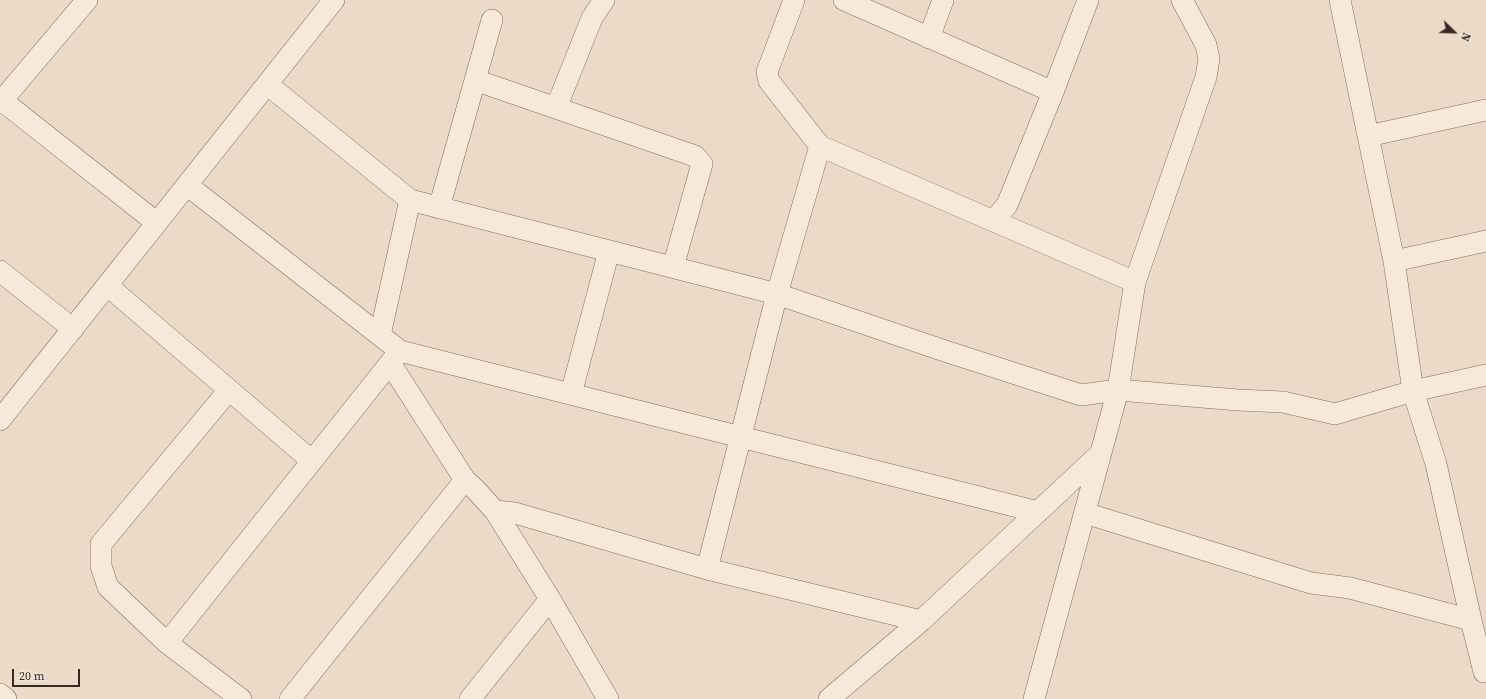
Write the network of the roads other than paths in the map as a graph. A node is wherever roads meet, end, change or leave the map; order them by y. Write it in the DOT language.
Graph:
graph roads {
  1 [pos="87,0"];
  2 [pos="334,0"];
  3 [pos="604,0"];
  4 [pos="794,0"];
  5 [pos="844,0"];
  6 [pos="943,0"];
  7 [pos="1088,0"];
  8 [pos="1182,0"];
  9 [pos="1340,0"];
  10 [pos="492,20"];
  11 [pos="929,38"];
  12 [pos="475,80"];
  13 [pos="267,84"];
  14 [pos="1053,92"];
  15 [pos="1,101"];
  16 [pos="556,108"];
  17 [pos="1486,110"];
  18 [pos="1368,136"];
  19 [pos="820,146"];
  20 [pos="187,185"];
  21 [pos="410,200"];
  22 [pos="439,208"];
  23 [pos="994,220"];
  24 [pos="157,223"];
  25 [pos="1486,241"];
  26 [pos="609,251"];
  27 [pos="1394,262"];
  28 [pos="673,267"];
  29 [pos="0,271"];
  30 [pos="1135,282"];
  31 [pos="108,286"];
  32 [pos="777,294"];
  33 [pos="73,328"];
  34 [pos="380,335"];
  35 [pos="395,357"];
  36 [pos="1486,375"];
  37 [pos="229,390"];
  38 [pos="1118,390"];
  39 [pos="1413,391"];
  40 [pos="571,394"];
  41 [pos="0,420"];
  42 [pos="741,436"];
  43 [pos="1101,453"];
  44 [pos="312,461"];
  45 [pos="465,480"];
  46 [pos="495,511"];
  47 [pos="1038,512"];
  48 [pos="1085,513"];
  49 [pos="707,569"];
  50 [pos="550,599"];
  51 [pos="1471,620"];
  52 [pos="921,621"];
  53 [pos="168,643"];
  54 [pos="1484,672"];
  55 [pos="0,694"];
  56 [pos="6,699"];
  57 [pos="241,699"];
  58 [pos="290,699"];
  59 [pos="470,699"];
  60 [pos="608,699"];
  61 [pos="829,699"];
  62 [pos="1034,699"];
  1 -- 15 [label="street"];
  2 -- 13 [label="street"];
  3 -- 16 [label="street"];
  4 -- 19 [label="street"];
  5 -- 11 [label="street"];
  6 -- 11 [label="street"];
  7 -- 14 [label="street"];
  8 -- 30 [label="street"];
  9 -- 18 [label="street"];
  10 -- 12 [label="street"];
  11 -- 14 [label="street"];
  12 -- 16 [label="street"];
  12 -- 22 [label="street"];
  13 -- 20 [label="street"];
  13 -- 21 [label="street"];
  14 -- 23 [label="street"];
  15 -- 24 [label="street"];
  16 -- 28 [label="street"];
  17 -- 18 [label="street"];
  18 -- 27 [label="street"];
  19 -- 23 [label="street"];
  19 -- 32 [label="street"];
  20 -- 24 [label="street"];
  20 -- 34 [label="street"];
  21 -- 22 [label="street"];
  21 -- 34 [label="street"];
  22 -- 26 [label="street"];
  23 -- 30 [label="street"];
  24 -- 31 [label="street"];
  25 -- 27 [label="street"];
  26 -- 28 [label="street"];
  26 -- 40 [label="street"];
  27 -- 39 [label="street"];
  28 -- 32 [label="street"];
  29 -- 33 [label="street"];
  30 -- 38 [label="street"];
  31 -- 33 [label="street"];
  31 -- 37 [label="street"];
  32 -- 38 [label="street"];
  32 -- 42 [label="street"];
  33 -- 41 [label="street"];
  34 -- 35 [label="street"];
  35 -- 40 [label="street"];
  35 -- 44 [label="street"];
  35 -- 45 [label="street"];
  36 -- 39 [label="street"];
  37 -- 44 [label="street"];
  37 -- 53 [label="street"];
  38 -- 39 [label="street"];
  38 -- 43 [label="street"];
  39 -- 51 [label="street"];
  40 -- 42 [label="street"];
  42 -- 47 [label="street"];
  42 -- 49 [label="street"];
  43 -- 47 [label="street"];
  43 -- 48 [label="street"];
  44 -- 53 [label="street"];
  45 -- 46 [label="street"];
  45 -- 58 [label="street"];
  46 -- 49 [label="street"];
  46 -- 50 [label="street"];
  47 -- 52 [label="street"];
  48 -- 51 [label="street"];
  48 -- 62 [label="street"];
  49 -- 52 [label="street"];
  50 -- 59 [label="street"];
  50 -- 60 [label="street"];
  51 -- 54 [label="street"];
  52 -- 61 [label="street"];
  53 -- 57 [label="street"];
  55 -- 56 [label="street"];
}
